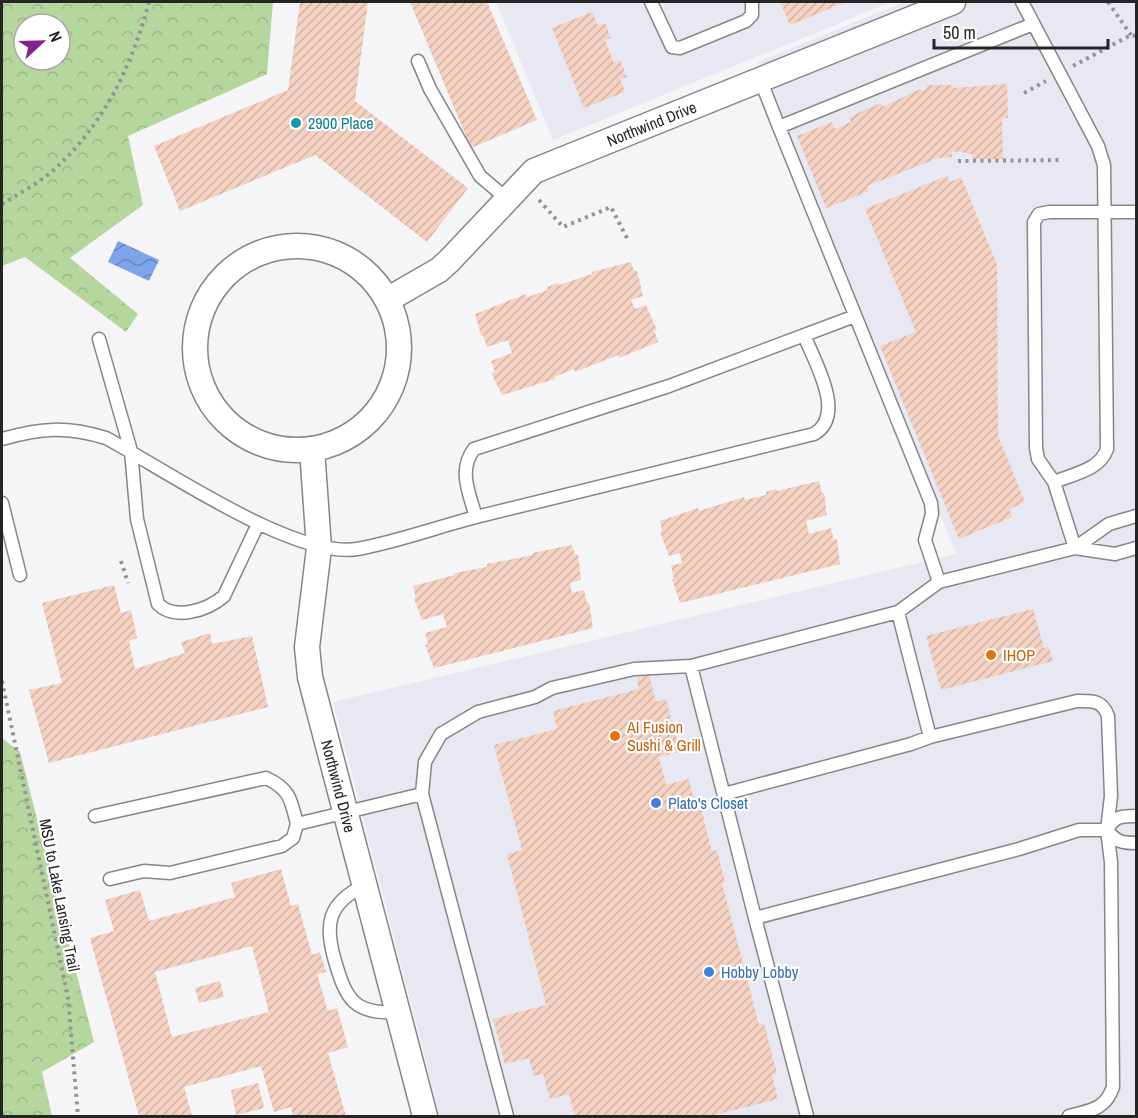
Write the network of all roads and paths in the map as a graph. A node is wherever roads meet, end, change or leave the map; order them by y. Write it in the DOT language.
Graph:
graph roads {
  1 [pos="149,2"];
  2 [pos="651,2"];
  3 [pos="752,2"];
  4 [pos="953,2"];
  5 [pos="1023,2"];
  6 [pos="1108,2"];
  7 [pos="1033,24"];
  8 [pos="1134,36"];
  9 [pos="418,61"];
  10 [pos="1060,74"];
  11 [pos="760,79"];
  12 [pos="1024,93"];
  13 [pos="779,127"];
  14 [pos="1061,160"];
  15 [pos="958,161"];
  16 [pos="507,199"];
  17 [pos="539,200"];
  18 [pos="2,204"];
  19 [pos="1104,212"];
  20 [pos="1137,212"];
  21 [pos="628,240"];
  22 [pos="387,300"];
  23 [pos="855,316"];
  24 [pos="804,335"];
  25 [pos="99,339"];
  26 [pos="2,439"];
  27 [pos="312,449"];
  28 [pos="131,451"];
  29 [pos="1054,482"];
  30 [pos="2,503"];
  31 [pos="1137,516"];
  32 [pos="476,517"];
  33 [pos="258,524"];
  34 [pos="319,548"];
  35 [pos="1075,548"];
  36 [pos="1137,548"];
  37 [pos="121,561"];
  38 [pos="20,574"];
  39 [pos="939,582"];
  40 [pos="128,583"];
  41 [pos="898,612"];
  42 [pos="691,666"];
  43 [pos="2,681"];
  44 [pos="930,736"];
  45 [pos="422,794"];
  46 [pos="724,794"];
  47 [pos="345,812"];
  48 [pos="95,816"];
  49 [pos="1137,816"];
  50 [pos="297,824"];
  51 [pos="1107,830"];
  52 [pos="1137,843"];
  53 [pos="110,879"];
  54 [pos="365,885"];
  55 [pos="755,918"];
  56 [pos="398,1012"];
  57 [pos="78,1116"];
  58 [pos="424,1116"];
  59 [pos="507,1116"];
  60 [pos="807,1116"];
  61 [pos="1069,1116"];
  1 -- 18 [label="path"];
  2 -- 3 [label="lane"];
  4 -- 11 [label="street, Northwind Drive"];
  5 -- 7 [label="lane"];
  6 -- 8 [label="path"];
  7 -- 10 [label="lane"];
  7 -- 13 [label="lane"];
  8 -- 10 [label="path"];
  9 -- 16 [label="lane"];
  10 -- 12 [label="path"];
  10 -- 19 [label="lane"];
  11 -- 13 [label="lane"];
  11 -- 16 [label="street, Northwind Drive"];
  13 -- 23 [label="lane"];
  14 -- 15 [label="path"];
  16 -- 22 [label="street, Northwind Drive"];
  17 -- 21 [label="path"];
  19 -- 20 [label="lane"];
  19 -- 29 [label="lane"];
  19 -- 29 [label="lane"];
  22 -- 27 [label="street"];
  22 -- 27 [label="street"];
  23 -- 24 [label="lane"];
  23 -- 39 [label="lane"];
  24 -- 32 [label="lane"];
  24 -- 32 [label="lane"];
  25 -- 28 [label="lane"];
  26 -- 28 [label="lane"];
  27 -- 34 [label="street, Northwind Drive"];
  28 -- 33 [label="lane"];
  28 -- 33 [label="lane"];
  29 -- 35 [label="lane"];
  30 -- 38 [label="lane"];
  31 -- 35 [label="lane"];
  32 -- 34 [label="lane"];
  33 -- 34 [label="lane"];
  34 -- 47 [label="street, Northwind Drive"];
  35 -- 36 [label="lane"];
  35 -- 39 [label="lane"];
  37 -- 40 [label="path"];
  39 -- 41 [label="lane"];
  41 -- 42 [label="lane"];
  41 -- 44 [label="lane"];
  42 -- 45 [label="lane"];
  42 -- 46 [label="lane"];
  43 -- 57 [label="path, MSU to Lake Lansing Trail"];
  44 -- 46 [label="lane"];
  44 -- 51 [label="lane"];
  45 -- 47 [label="lane"];
  45 -- 59 [label="lane"];
  46 -- 55 [label="lane"];
  47 -- 50 [label="lane"];
  47 -- 54 [label="street, Northwind Drive"];
  48 -- 50 [label="lane"];
  49 -- 51 [label="lane"];
  50 -- 53 [label="lane"];
  51 -- 52 [label="lane"];
  51 -- 55 [label="lane"];
  51 -- 61 [label="lane"];
  54 -- 56 [label="street, Northwind Drive"];
  54 -- 56 [label="lane"];
  55 -- 60 [label="lane"];
  56 -- 58 [label="street, Northwind Drive"];
}
